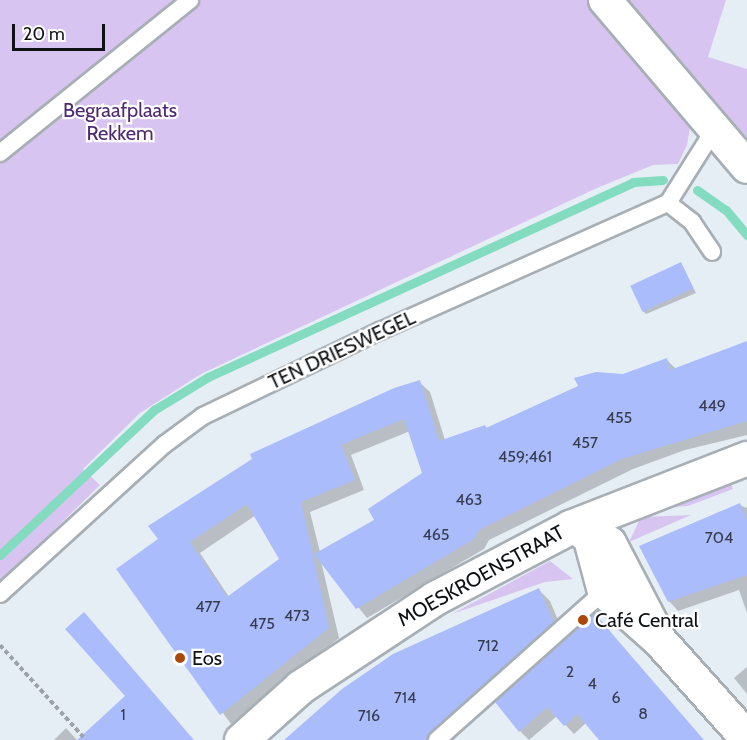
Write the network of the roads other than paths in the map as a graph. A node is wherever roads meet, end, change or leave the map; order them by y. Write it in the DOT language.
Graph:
graph roads {
  1 [pos="190,0"];
  2 [pos="605,0"];
  3 [pos="714,130"];
  4 [pos="0,153"];
  5 [pos="747,167"];
  6 [pos="668,203"];
  7 [pos="712,252"];
  8 [pos="747,458"];
  9 [pos="579,531"];
  10 [pos="604,591"];
  11 [pos="0,594"];
  12 [pos="659,640"];
  13 [pos="747,738"];
  14 [pos="241,740"];
  15 [pos="436,740"];
  1 -- 4 [label="lane"];
  2 -- 3 [label="street"];
  3 -- 5 [label="street"];
  3 -- 6 [label="lane"];
  6 -- 7 [label="lane"];
  6 -- 11 [label="lane, TEN DRIESWEGEL"];
  8 -- 9 [label="main road, MOESKROENSTRAAT"];
  9 -- 10 [label="main road"];
  9 -- 12 [label="main road"];
  9 -- 14 [label="main road, MOESKROENSTRAAT"];
  10 -- 12 [label="main road"];
  10 -- 15 [label="lane"];
  12 -- 13 [label="main road"];
}
